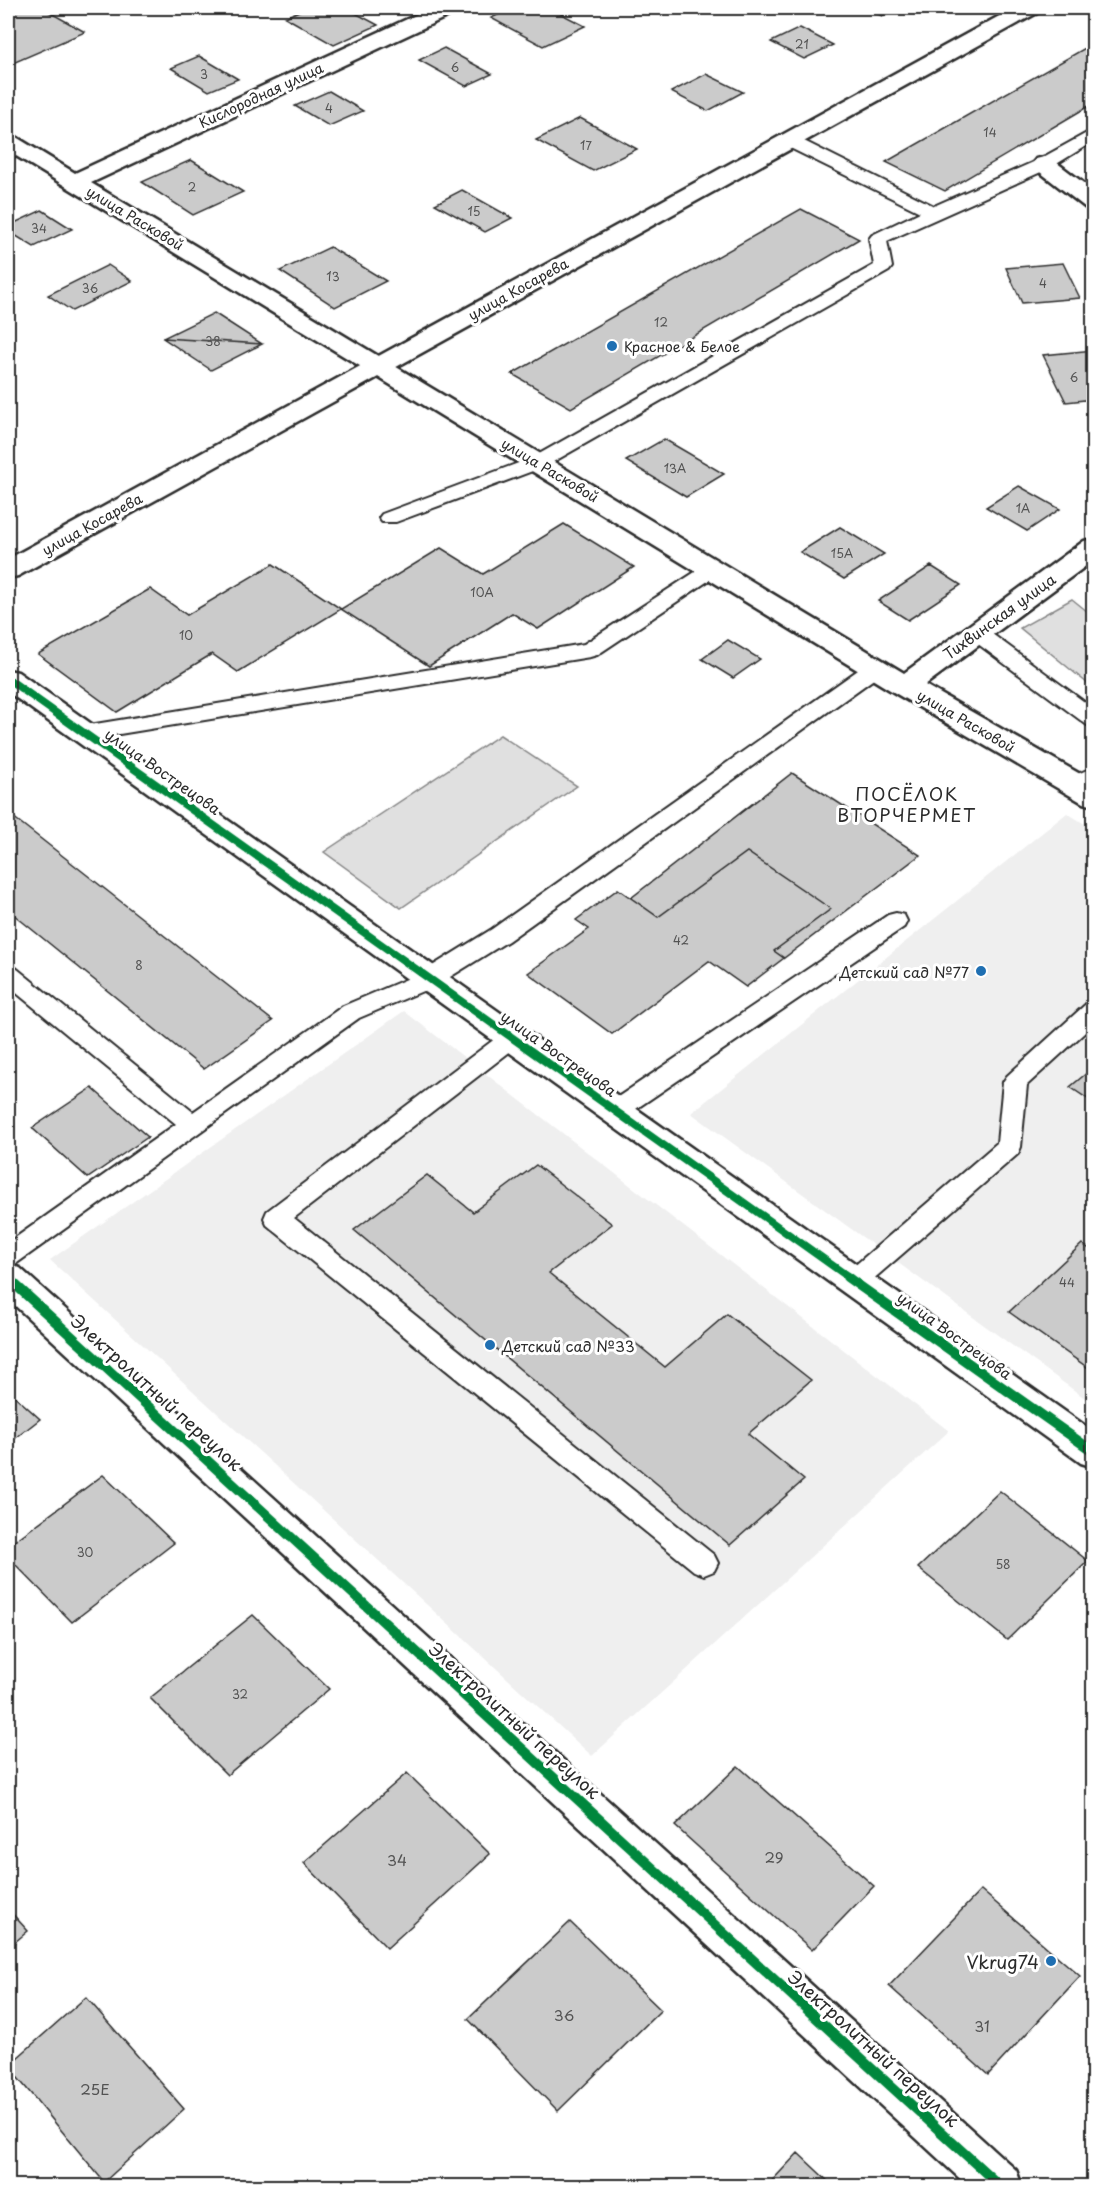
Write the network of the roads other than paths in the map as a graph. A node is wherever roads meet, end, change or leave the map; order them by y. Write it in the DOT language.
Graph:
graph roads {
  1 [pos="447,8"];
  2 [pos="1029,8"];
  3 [pos="1094,134"];
  4 [pos="788,140"];
  5 [pos="8,142"];
  6 [pos="1044,164"];
  7 [pos="74,182"];
  8 [pos="1088,194"];
  9 [pos="934,213"];
  10 [pos="377,367"];
  11 [pos="539,462"];
  12 [pos="389,518"];
  13 [pos="1094,547"];
  14 [pos="1081,565"];
  15 [pos="713,569"];
  16 [pos="8,570"];
  17 [pos="977,633"];
  18 [pos="875,668"];
  19 [pos="8,678"];
  20 [pos="905,686"];
  21 [pos="1094,720"];
  22 [pos="83,733"];
  23 [pos="1087,785"];
  24 [pos="896,921"];
  25 [pos="8,974"];
  26 [pos="429,979"];
  27 [pos="1094,1010"];
  28 [pos="512,1038"];
  29 [pos="615,1112"];
  30 [pos="192,1124"];
  31 [pos="8,1256"];
  32 [pos="8,1278"];
  33 [pos="855,1281"];
  34 [pos="1094,1452"];
  35 [pos="704,1563"];
  36 [pos="1000,2187"];
  1 -- 7 [label="street, Кислородная улица"];
  2 -- 4 [label="street, улица Косарева"];
  3 -- 6 [label="lane"];
  4 -- 9 [label="lane"];
  4 -- 10 [label="street, улица Косарева"];
  5 -- 7 [label="street, улица Расковой"];
  6 -- 8 [label="street"];
  6 -- 9 [label="lane"];
  7 -- 10 [label="street, улица Расковой"];
  9 -- 11 [label="lane"];
  10 -- 11 [label="street, улица Расковой"];
  10 -- 16 [label="street, улица Косарева"];
  11 -- 12 [label="lane"];
  11 -- 15 [label="street, улица Расковой"];
  13 -- 14 [label="street, Тихвинская улица"];
  14 -- 17 [label="street, Тихвинская улица"];
  15 -- 18 [label="street, улица Расковой"];
  15 -- 22 [label="lane"];
  17 -- 20 [label="street, Тихвинская улица"];
  17 -- 21 [label="lane"];
  18 -- 20 [label="street, улица Расковой"];
  18 -- 26 [label="lane"];
  19 -- 22 [label="street, улица Вострецова"];
  20 -- 23 [label="street, улица Расковой"];
  22 -- 26 [label="street, улица Вострецова"];
  24 -- 29 [label="lane"];
  25 -- 30 [label="lane"];
  26 -- 28 [label="street, улица Вострецова"];
  26 -- 30 [label="lane"];
  27 -- 33 [label="lane"];
  28 -- 29 [label="street, улица Вострецова"];
  28 -- 35 [label="lane"];
  29 -- 33 [label="street, улица Вострецова"];
  30 -- 31 [label="lane"];
  32 -- 36 [label="street, Электролитный переулок"];
  33 -- 34 [label="street, улица Вострецова"];
}
